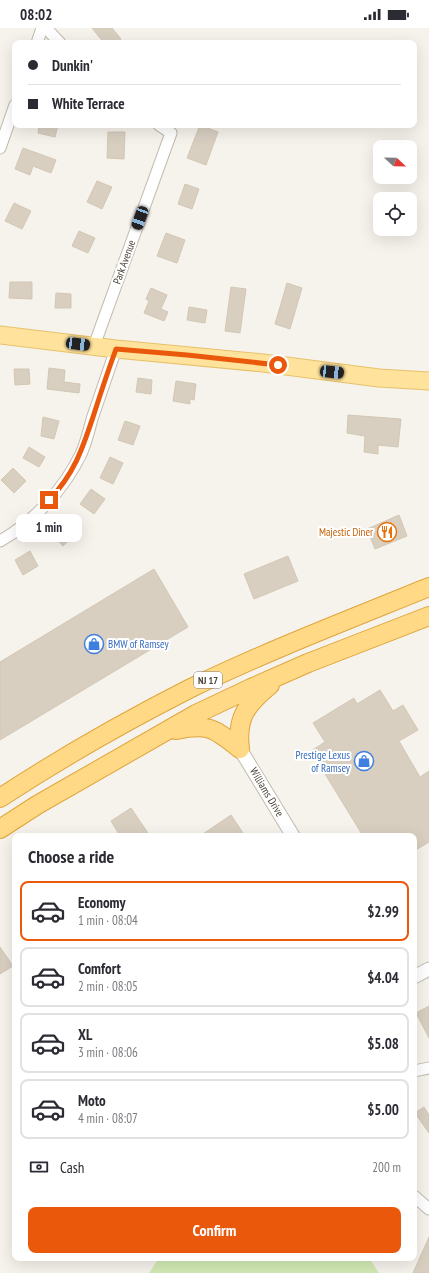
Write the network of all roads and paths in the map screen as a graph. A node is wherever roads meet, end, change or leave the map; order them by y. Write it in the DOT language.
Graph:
graph roads {
  1 [pos="42,28"];
  2 [pos="46,28"];
  3 [pos="38,40"];
  4 [pos="57,40"];
  5 [pos="12,114"];
  6 [pos="164,128"];
  7 [pos="0,148"];
  8 [pos="0,335"];
  9 [pos="94,346"];
  10 [pos="116,349"];
  11 [pos="429,381"];
  12 [pos="0,541"];
  13 [pos="429,587"];
  14 [pos="429,616"];
  15 [pos="280,676"];
  16 [pos="164,732"];
  17 [pos="240,749"];
  18 [pos="0,798"];
  19 [pos="0,829"];
  20 [pos="291,833"];
  21 [pos="429,969"];
  22 [pos="417,975"];
  23 [pos="429,1068"];
  24 [pos="417,1070"];
  25 [pos="417,1199"];
  26 [pos="429,1209"];
  1 -- 3 [label="street"];
  2 -- 4 [label="street"];
  5 -- 7 [label="street"];
  6 -- 9 [label="street, Park Avenue"];
  8 -- 9 [label="main road"];
  9 -- 10 [label="main road"];
  10 -- 11 [label="main road"];
  10 -- 12 [label="street"];
  13 -- 18 [label="highway, NJ 17"];
  14 -- 15 [label="highway, NJ 17"];
  15 -- 16 [label="highway, NJ 17"];
  15 -- 17 [label="highway"];
  16 -- 17 [label="highway"];
  16 -- 19 [label="highway, NJ 17"];
  17 -- 20 [label="street, Williams Drive"];
  21 -- 22 [label="street"];
  23 -- 24 [label="street"];
  25 -- 26 [label="street"];
}
